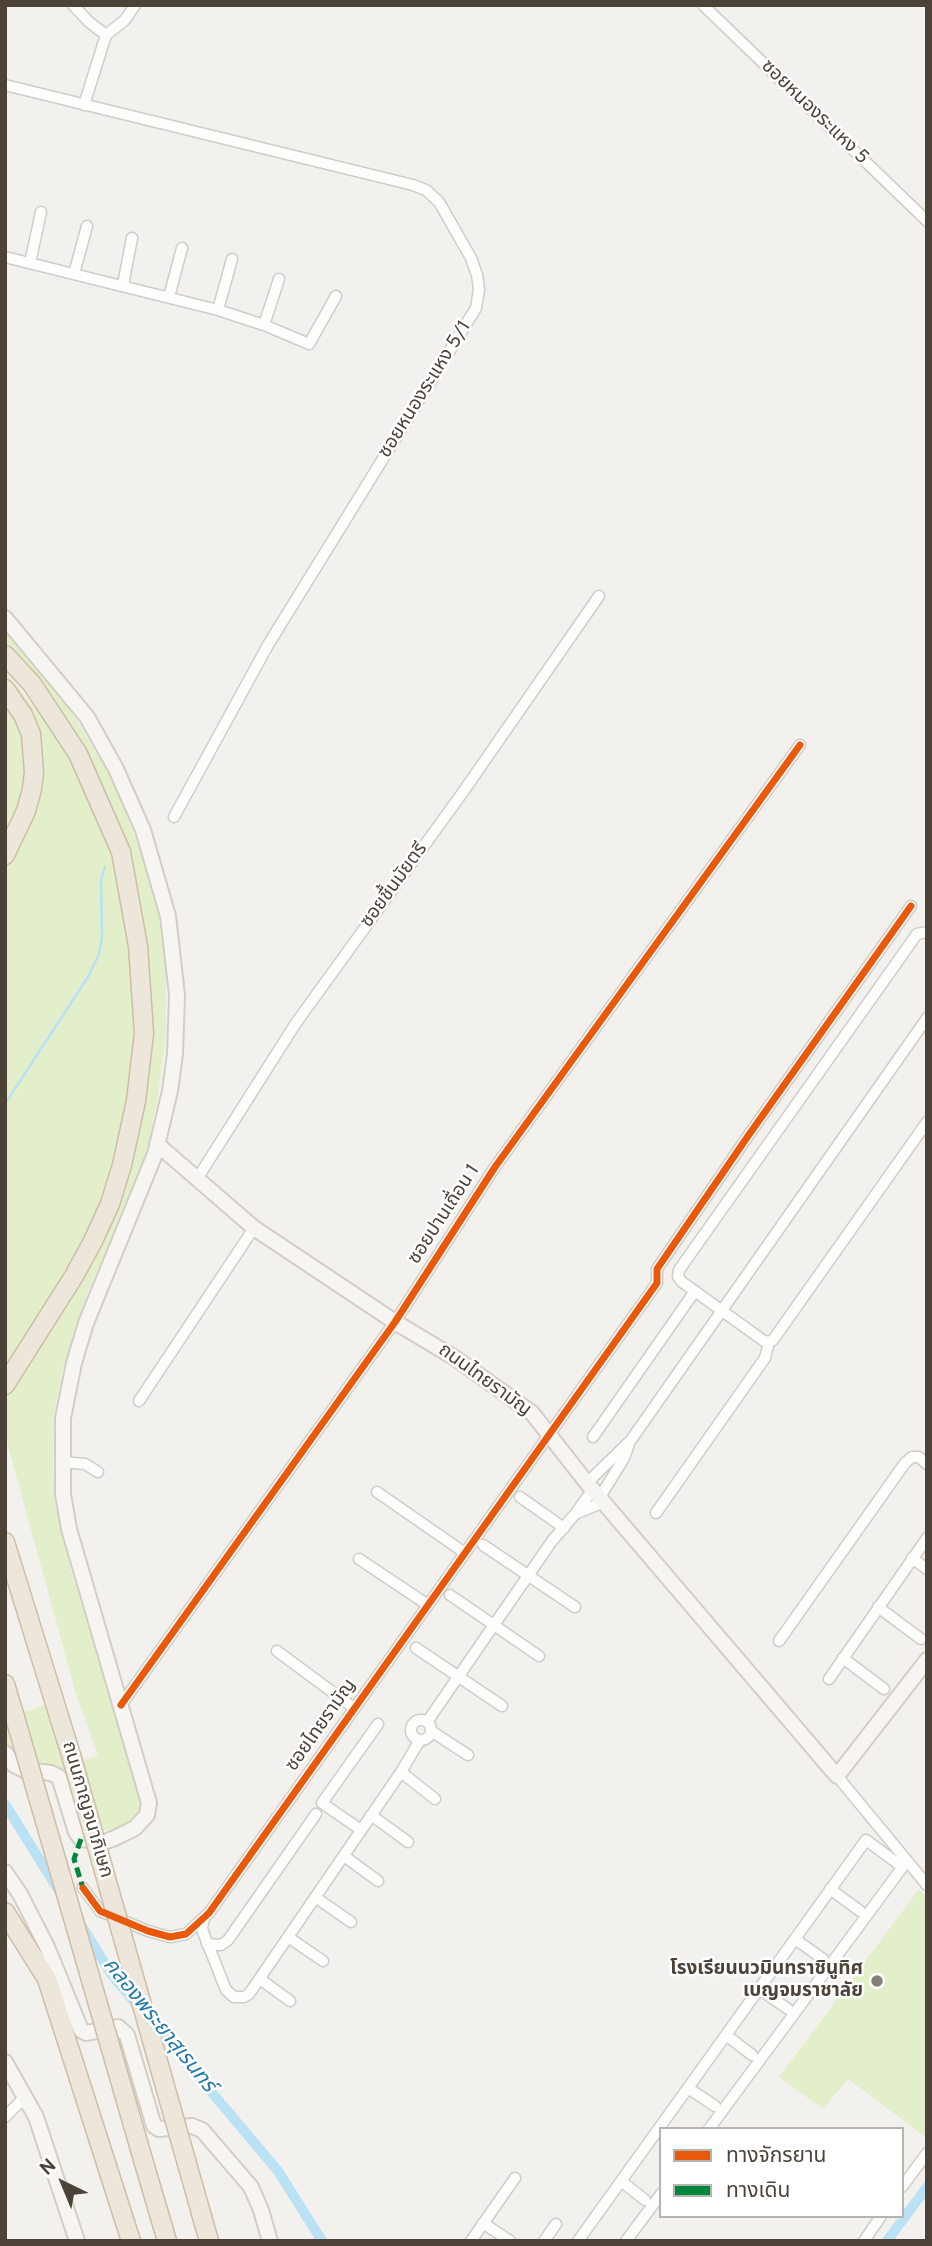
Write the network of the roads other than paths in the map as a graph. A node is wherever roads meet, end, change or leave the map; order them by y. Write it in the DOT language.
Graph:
graph roads {
  1 [pos="74,5"];
  2 [pos="135,5"];
  3 [pos="703,5"];
  4 [pos="106,35"];
  5 [pos="5,85"];
  6 [pos="84,105"];
  7 [pos="41,212"];
  8 [pos="927,221"];
  9 [pos="87,226"];
  10 [pos="132,238"];
  11 [pos="182,248"];
  12 [pos="5,257"];
  13 [pos="232,259"];
  14 [pos="30,263"];
  15 [pos="74,274"];
  16 [pos="279,279"];
  17 [pos="123,285"];
  18 [pos="336,296"];
  19 [pos="169,297"];
  20 [pos="218,310"];
  21 [pos="264,325"];
  22 [pos="599,596"];
  23 [pos="5,618"];
  24 [pos="5,655"];
  25 [pos="5,688"];
  26 [pos="800,745"];
  27 [pos="174,817"];
  28 [pos="5,855"];
  29 [pos="911,906"];
  30 [pos="927,932"];
  31 [pos="927,1018"];
  32 [pos="927,1122"];
  33 [pos="157,1144"];
  34 [pos="197,1179"];
  35 [pos="254,1228"];
  36 [pos="695,1291"];
  37 [pos="722,1310"];
  38 [pos="395,1322"];
  39 [pos="769,1342"];
  40 [pos="5,1385"];
  41 [pos="139,1401"];
  42 [pos="550,1436"];
  43 [pos="593,1437"];
  44 [pos="631,1440"];
  45 [pos="62,1462"];
  46 [pos="927,1464"];
  47 [pos="98,1472"];
  48 [pos="377,1492"];
  49 [pos="596,1493"];
  50 [pos="520,1497"];
  51 [pos="576,1513"];
  52 [pos="656,1513"];
  53 [pos="564,1528"];
  54 [pos="927,1538"];
  55 [pos="5,1542"];
  56 [pos="483,1545"];
  57 [pos="465,1553"];
  58 [pos="912,1558"];
  59 [pos="359,1559"];
  60 [pos="927,1569"];
  61 [pos="528,1576"];
  62 [pos="450,1595"];
  63 [pos="428,1605"];
  64 [pos="575,1607"];
  65 [pos="878,1607"];
  66 [pos="493,1626"];
  67 [pos="920,1639"];
  68 [pos="779,1641"];
  69 [pos="416,1648"];
  70 [pos="277,1651"];
  71 [pos="539,1656"];
  72 [pos="843,1658"];
  73 [pos="927,1660"];
  74 [pos="460,1676"];
  75 [pos="829,1679"];
  76 [pos="5,1684"];
  77 [pos="884,1689"];
  78 [pos="121,1704"];
  79 [pos="502,1706"];
  80 [pos="354,1708"];
  81 [pos="378,1724"];
  82 [pos="429,1726"];
  83 [pos="420,1740"];
  84 [pos="5,1753"];
  85 [pos="468,1755"];
  86 [pos="401,1772"];
  87 [pos="837,1776"];
  88 [pos="435,1799"];
  89 [pos="316,1814"];
  90 [pos="372,1815"];
  91 [pos="361,1829"];
  92 [pos="408,1842"];
  93 [pos="344,1856"];
  94 [pos="902,1862"];
  95 [pos="5,1872"];
  96 [pos="378,1881"];
  97 [pos="927,1885"];
  98 [pos="83,1888"];
  99 [pos="830,1889"];
  100 [pos="315,1897"];
  101 [pos="860,1911"];
  102 [pos="5,1912"];
  103 [pos="205,1917"];
  104 [pos="351,1922"];
  105 [pos="288,1937"];
  106 [pos="795,1939"];
  107 [pos="207,1944"];
  108 [pos="823,1959"];
  109 [pos="323,1961"];
  110 [pos="260,1979"];
  111 [pos="759,1989"];
  112 [pos="290,2001"];
  113 [pos="788,2009"];
  114 [pos="726,2035"];
  115 [pos="752,2055"];
  116 [pos="6,2065"];
  117 [pos="688,2088"];
  118 [pos="24,2098"];
  119 [pos="715,2106"];
  120 [pos="5,2117"];
  121 [pos="663,2127"];
  122 [pos="710,2127"];
  123 [pos="659,2133"];
  124 [pos="927,2153"];
  125 [pos="515,2178"];
  126 [pos="621,2181"];
  127 [pos="904,2184"];
  128 [pos="659,2196"];
  129 [pos="645,2200"];
  130 [pos="880,2218"];
  131 [pos="484,2223"];
  132 [pos="556,2224"];
  133 [pos="77,2241"];
  134 [pos="131,2241"];
  135 [pos="167,2241"];
  136 [pos="209,2241"];
  137 [pos="270,2241"];
  138 [pos="471,2241"];
  139 [pos="510,2241"];
  140 [pos="544,2241"];
  141 [pos="578,2241"];
  142 [pos="626,2241"];
  143 [pos="864,2241"];
  1 -- 4 [label="street"];
  2 -- 4 [label="street"];
  3 -- 8 [label="street, ซอยหนองระแหง 5"];
  4 -- 6 [label="street"];
  5 -- 6 [label="street, ซอยหนองระแหง 5/1"];
  6 -- 27 [label="street, ซอยหนองระแหง 5/1"];
  7 -- 14 [label="street"];
  9 -- 15 [label="street"];
  10 -- 17 [label="street"];
  11 -- 19 [label="street"];
  12 -- 14 [label="street"];
  13 -- 20 [label="street"];
  14 -- 15 [label="street"];
  15 -- 17 [label="street"];
  16 -- 21 [label="street"];
  17 -- 19 [label="street"];
  18 -- 21 [label="street"];
  19 -- 20 [label="street"];
  20 -- 21 [label="street"];
  22 -- 34 [label="street, ซอยชื้นมัยตรี"];
  23 -- 33 [label="main road"];
  24 -- 40 [label="highway"];
  25 -- 28 [label="highway"];
  26 -- 38 [label="street, ซอยปานเถื่อน 1"];
  29 -- 42 [label="street, ซอยไทยรามัญ"];
  30 -- 36 [label="street"];
  31 -- 37 [label="street"];
  32 -- 39 [label="street"];
  33 -- 34 [label="main road, ถนนไทยรามัญ"];
  33 -- 45 [label="main road"];
  34 -- 35 [label="main road, ถนนไทยรามัญ"];
  35 -- 38 [label="main road, ถนนไทยรามัญ"];
  35 -- 41 [label="street"];
  36 -- 37 [label="street"];
  36 -- 43 [label="street"];
  37 -- 39 [label="street"];
  37 -- 44 [label="street"];
  38 -- 42 [label="main road, ถนนไทยรามัญ"];
  38 -- 78 [label="street, ซอยปานเถื่อน 1"];
  39 -- 52 [label="street"];
  42 -- 49 [label="main road, ถนนไทยรามัญ"];
  42 -- 57 [label="street, ซอยไทยรามัญ"];
  44 -- 49 [label="street"];
  44 -- 49 [label="street"];
  45 -- 47 [label="street"];
  45 -- 78 [label="main road"];
  46 -- 68 [label="street"];
  48 -- 57 [label="street"];
  49 -- 51 [label="street"];
  49 -- 51 [label="street"];
  49 -- 87 [label="main road, ถนนไทยรามัญ"];
  50 -- 53 [label="street"];
  51 -- 53 [label="street"];
  53 -- 61 [label="street"];
  54 -- 58 [label="street"];
  55 -- 136 [label="highway, ถนนกาญจนาภิเษก, bridge"];
  56 -- 61 [label="street"];
  57 -- 63 [label="street, ซอยไทยรามัญ"];
  58 -- 60 [label="street"];
  58 -- 65 [label="street"];
  59 -- 63 [label="street"];
  61 -- 64 [label="street"];
  61 -- 66 [label="street"];
  62 -- 66 [label="street"];
  63 -- 80 [label="street, ซอยไทยรามัญ"];
  65 -- 67 [label="street"];
  65 -- 72 [label="street"];
  66 -- 71 [label="street"];
  66 -- 74 [label="street"];
  69 -- 74 [label="street"];
  70 -- 80 [label="street"];
  72 -- 75 [label="street"];
  72 -- 77 [label="street"];
  73 -- 87 [label="main road"];
  74 -- 79 [label="street"];
  74 -- 82 [label="street"];
  76 -- 135 [label="highway, bridge"];
  78 -- 84 [label="main road"];
  80 -- 103 [label="street, ซอยไทยรามัญ"];
  81 -- 91 [label="street"];
  82 -- 83 [label="street"];
  82 -- 83 [label="street"];
  82 -- 85 [label="street"];
  83 -- 86 [label="street"];
  86 -- 88 [label="street"];
  86 -- 90 [label="street"];
  87 -- 94 [label="street, ถนนไทยรามัญ"];
  89 -- 107 [label="street"];
  90 -- 91 [label="street"];
  90 -- 92 [label="street"];
  91 -- 93 [label="street"];
  93 -- 96 [label="street"];
  93 -- 100 [label="street"];
  94 -- 97 [label="street, ถนนไทยรามัญ"];
  94 -- 99 [label="street"];
  94 -- 122 [label="street"];
  95 -- 137 [label="main road"];
  98 -- 103 [label="street, ซอยไทยรามัญ"];
  99 -- 101 [label="street"];
  99 -- 106 [label="street"];
  100 -- 104 [label="street"];
  100 -- 105 [label="street"];
  102 -- 134 [label="highway"];
  103 -- 107 [label="street"];
  105 -- 109 [label="street"];
  105 -- 110 [label="street"];
  106 -- 108 [label="street"];
  106 -- 111 [label="street"];
  107 -- 110 [label="street"];
  110 -- 112 [label="street"];
  111 -- 113 [label="street"];
  111 -- 114 [label="street"];
  114 -- 115 [label="street"];
  114 -- 117 [label="street"];
  116 -- 118 [label="main road"];
  117 -- 119 [label="street"];
  117 -- 121 [label="street"];
  118 -- 120 [label="street"];
  118 -- 133 [label="main road"];
  123 -- 126 [label="street"];
  124 -- 127 [label="street"];
  125 -- 131 [label="street"];
  126 -- 129 [label="street"];
  126 -- 141 [label="street"];
  128 -- 142 [label="street"];
  130 -- 143 [label="street"];
  131 -- 138 [label="street"];
  131 -- 139 [label="street"];
  132 -- 140 [label="street"];
}
